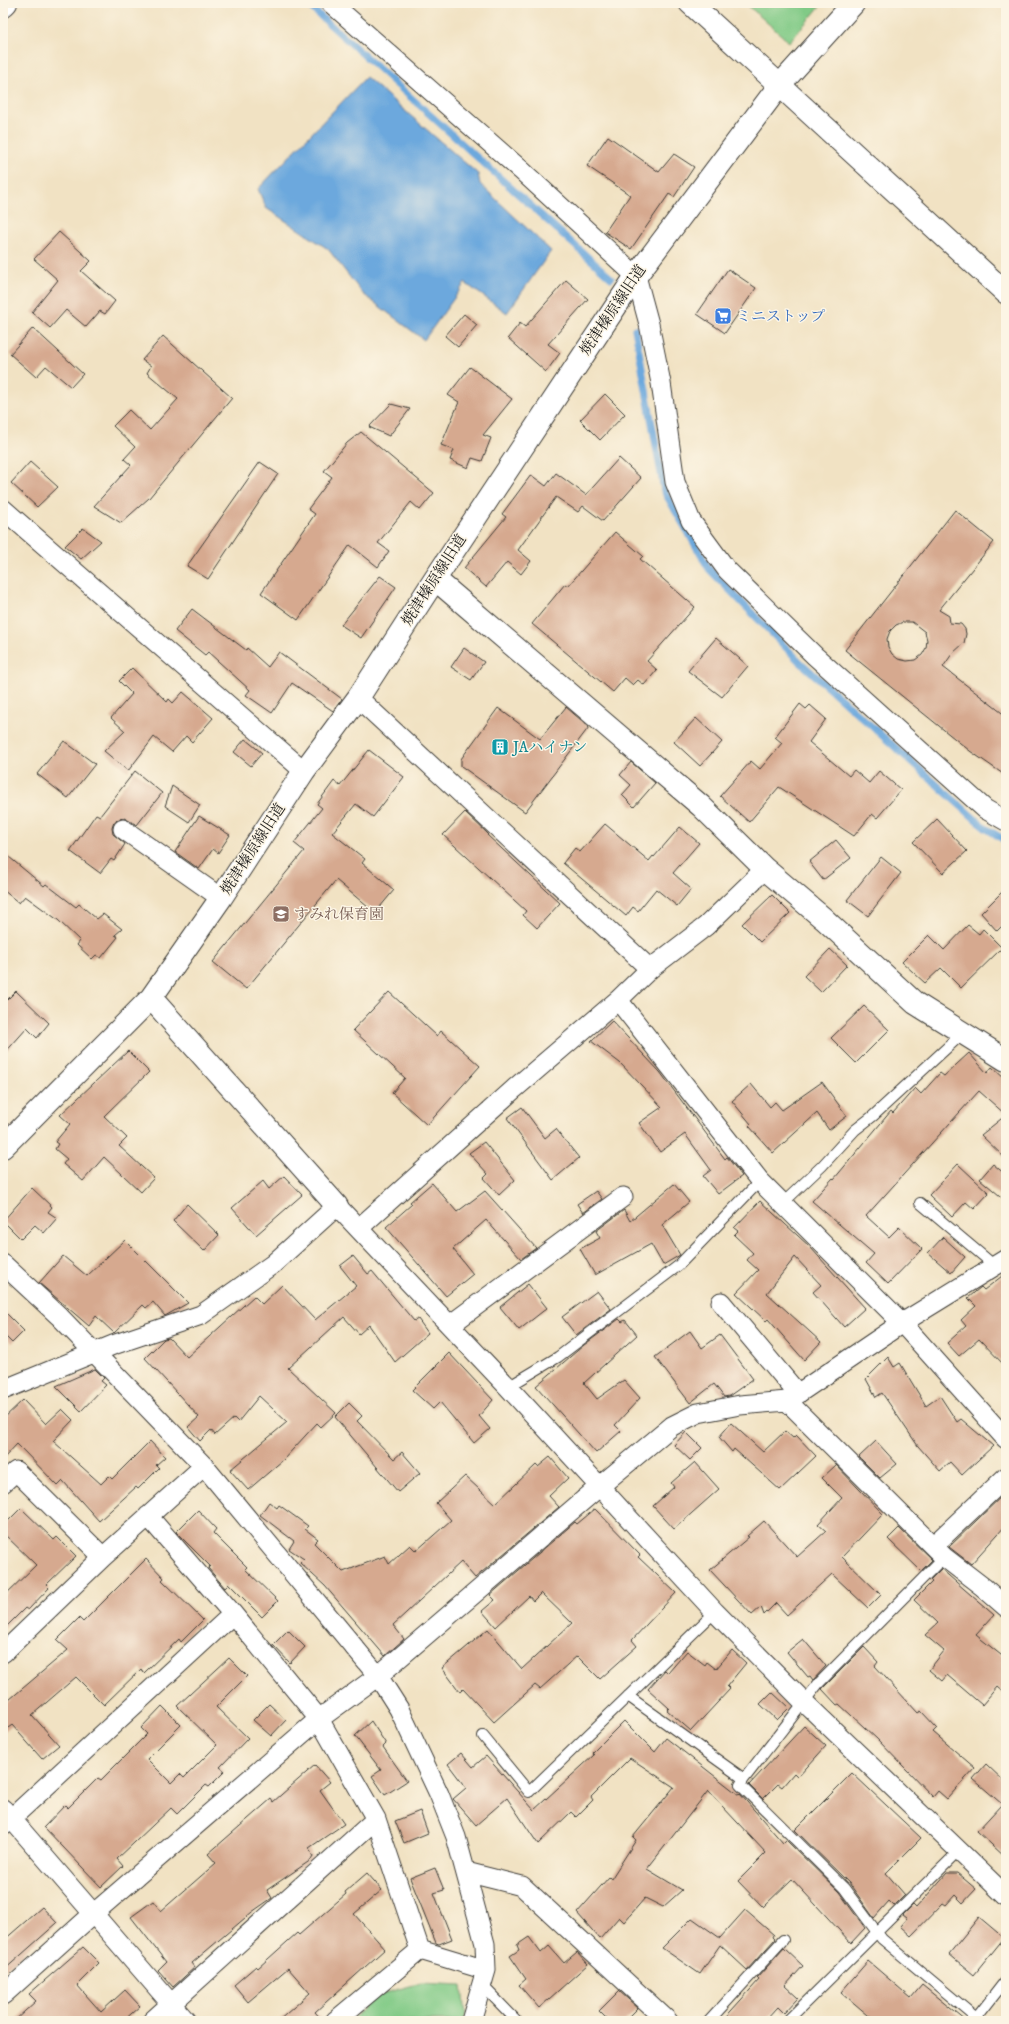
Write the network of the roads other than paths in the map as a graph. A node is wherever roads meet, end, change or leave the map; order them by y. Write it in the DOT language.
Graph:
graph roads {
  1 [pos="6,3"];
  2 [pos="331,3"];
  3 [pos="690,3"];
  4 [pos="854,3"];
  5 [pos="3,6"];
  6 [pos="779,86"];
  7 [pos="636,276"];
  8 [pos="1006,293"];
  9 [pos="4,514"];
  10 [pos="435,579"];
  11 [pos="358,698"];
  12 [pos="304,771"];
  13 [pos="1006,821"];
  14 [pos="123,829"];
  15 [pos="765,869"];
  16 [pos="221,898"];
  17 [pos="650,969"];
  18 [pos="151,998"];
  19 [pos="618,1000"];
  20 [pos="963,1033"];
  21 [pos="1006,1060"];
  22 [pos="3,1147"];
  23 [pos="760,1181"];
  24 [pos="623,1197"];
  25 [pos="783,1203"];
  26 [pos="920,1203"];
  27 [pos="337,1206"];
  28 [pos="358,1228"];
  29 [pos="1000,1262"];
  30 [pos="3,1264"];
  31 [pos="722,1302"];
  32 [pos="902,1324"];
  33 [pos="450,1325"];
  34 [pos="96,1353"];
  35 [pos="508,1387"];
  36 [pos="3,1390"];
  37 [pos="792,1397"];
  38 [pos="1006,1439"];
  39 [pos="204,1466"];
  40 [pos="1006,1477"];
  41 [pos="3,1483"];
  42 [pos="600,1486"];
  43 [pos="148,1516"];
  44 [pos="939,1552"];
  45 [pos="103,1557"];
  46 [pos="1006,1606"];
  47 [pos="715,1612"];
  48 [pos="233,1614"];
  49 [pos="3,1653"];
  50 [pos="378,1676"];
  51 [pos="628,1696"];
  52 [pos="803,1701"];
  53 [pos="319,1719"];
  54 [pos="483,1736"];
  55 [pos="744,1779"];
  56 [pos="6,1818"];
  57 [pos="376,1819"];
  58 [pos="959,1850"];
  59 [pos="466,1872"];
  60 [pos="1006,1896"];
  61 [pos="92,1914"];
  62 [pos="878,1933"];
  63 [pos="783,1940"];
  64 [pos="420,1950"];
  65 [pos="484,1978"];
  66 [pos="1006,1980"];
  67 [pos="3,1995"];
  68 [pos="171,2004"];
  69 [pos="976,2020"];
  70 [pos="152,2021"];
  71 [pos="186,2021"];
  72 [pos="335,2021"];
  73 [pos="471,2021"];
  74 [pos="517,2021"];
  75 [pos="668,2021"];
  76 [pos="708,2021"];
  77 [pos="787,2021"];
  1 -- 5 [label="street"];
  2 -- 7 [label="street"];
  3 -- 6 [label="street"];
  4 -- 6 [label="street, 焼津榛原線旧道"];
  6 -- 7 [label="street, 焼津榛原線旧道"];
  6 -- 8 [label="street"];
  7 -- 10 [label="street, 焼津榛原線旧道"];
  7 -- 13 [label="street"];
  9 -- 12 [label="street"];
  10 -- 11 [label="street, 焼津榛原線旧道"];
  10 -- 15 [label="street"];
  11 -- 12 [label="street, 焼津榛原線旧道"];
  11 -- 17 [label="street"];
  12 -- 16 [label="street, 焼津榛原線旧道"];
  14 -- 16 [label="street"];
  15 -- 17 [label="street"];
  15 -- 20 [label="street"];
  16 -- 18 [label="street, 焼津榛原線旧道"];
  17 -- 19 [label="street"];
  18 -- 22 [label="street, 焼津榛原線旧道"];
  18 -- 27 [label="street"];
  19 -- 23 [label="street"];
  19 -- 28 [label="street"];
  20 -- 21 [label="street"];
  20 -- 25 [label="lane"];
  23 -- 25 [label="street"];
  23 -- 35 [label="lane"];
  24 -- 33 [label="street"];
  25 -- 32 [label="street"];
  26 -- 29 [label="lane"];
  27 -- 28 [label="street"];
  27 -- 34 [label="street"];
  28 -- 33 [label="street"];
  29 -- 32 [label="street"];
  30 -- 34 [label="street"];
  31 -- 37 [label="street"];
  32 -- 37 [label="street"];
  32 -- 38 [label="street"];
  33 -- 35 [label="street"];
  34 -- 36 [label="street"];
  34 -- 39 [label="street"];
  35 -- 42 [label="street"];
  37 -- 42 [label="street"];
  37 -- 44 [label="street"];
  39 -- 43 [label="street"];
  39 -- 50 [label="street"];
  40 -- 44 [label="street"];
  41 -- 45 [label="street"];
  42 -- 47 [label="street"];
  42 -- 50 [label="street"];
  43 -- 45 [label="street"];
  43 -- 48 [label="street"];
  44 -- 46 [label="street"];
  44 -- 52 [label="lane"];
  45 -- 49 [label="street"];
  47 -- 51 [label="lane"];
  47 -- 52 [label="street"];
  48 -- 53 [label="street"];
  48 -- 56 [label="street"];
  50 -- 53 [label="street"];
  50 -- 59 [label="street"];
  51 -- 54 [label="lane"];
  51 -- 55 [label="lane"];
  52 -- 55 [label="lane"];
  52 -- 58 [label="street"];
  53 -- 57 [label="street"];
  53 -- 61 [label="street"];
  55 -- 62 [label="lane"];
  56 -- 61 [label="street"];
  57 -- 64 [label="street"];
  57 -- 68 [label="street"];
  58 -- 60 [label="street"];
  58 -- 62 [label="lane"];
  59 -- 65 [label="street"];
  59 -- 75 [label="street"];
  61 -- 67 [label="street"];
  61 -- 68 [label="street"];
  62 -- 69 [label="lane"];
  62 -- 77 [label="lane"];
  63 -- 76 [label="lane"];
  64 -- 65 [label="street"];
  64 -- 72 [label="street"];
  65 -- 73 [label="street"];
  65 -- 74 [label="lane"];
  66 -- 69 [label="lane"];
  68 -- 70 [label="street"];
  68 -- 71 [label="street"];
}
